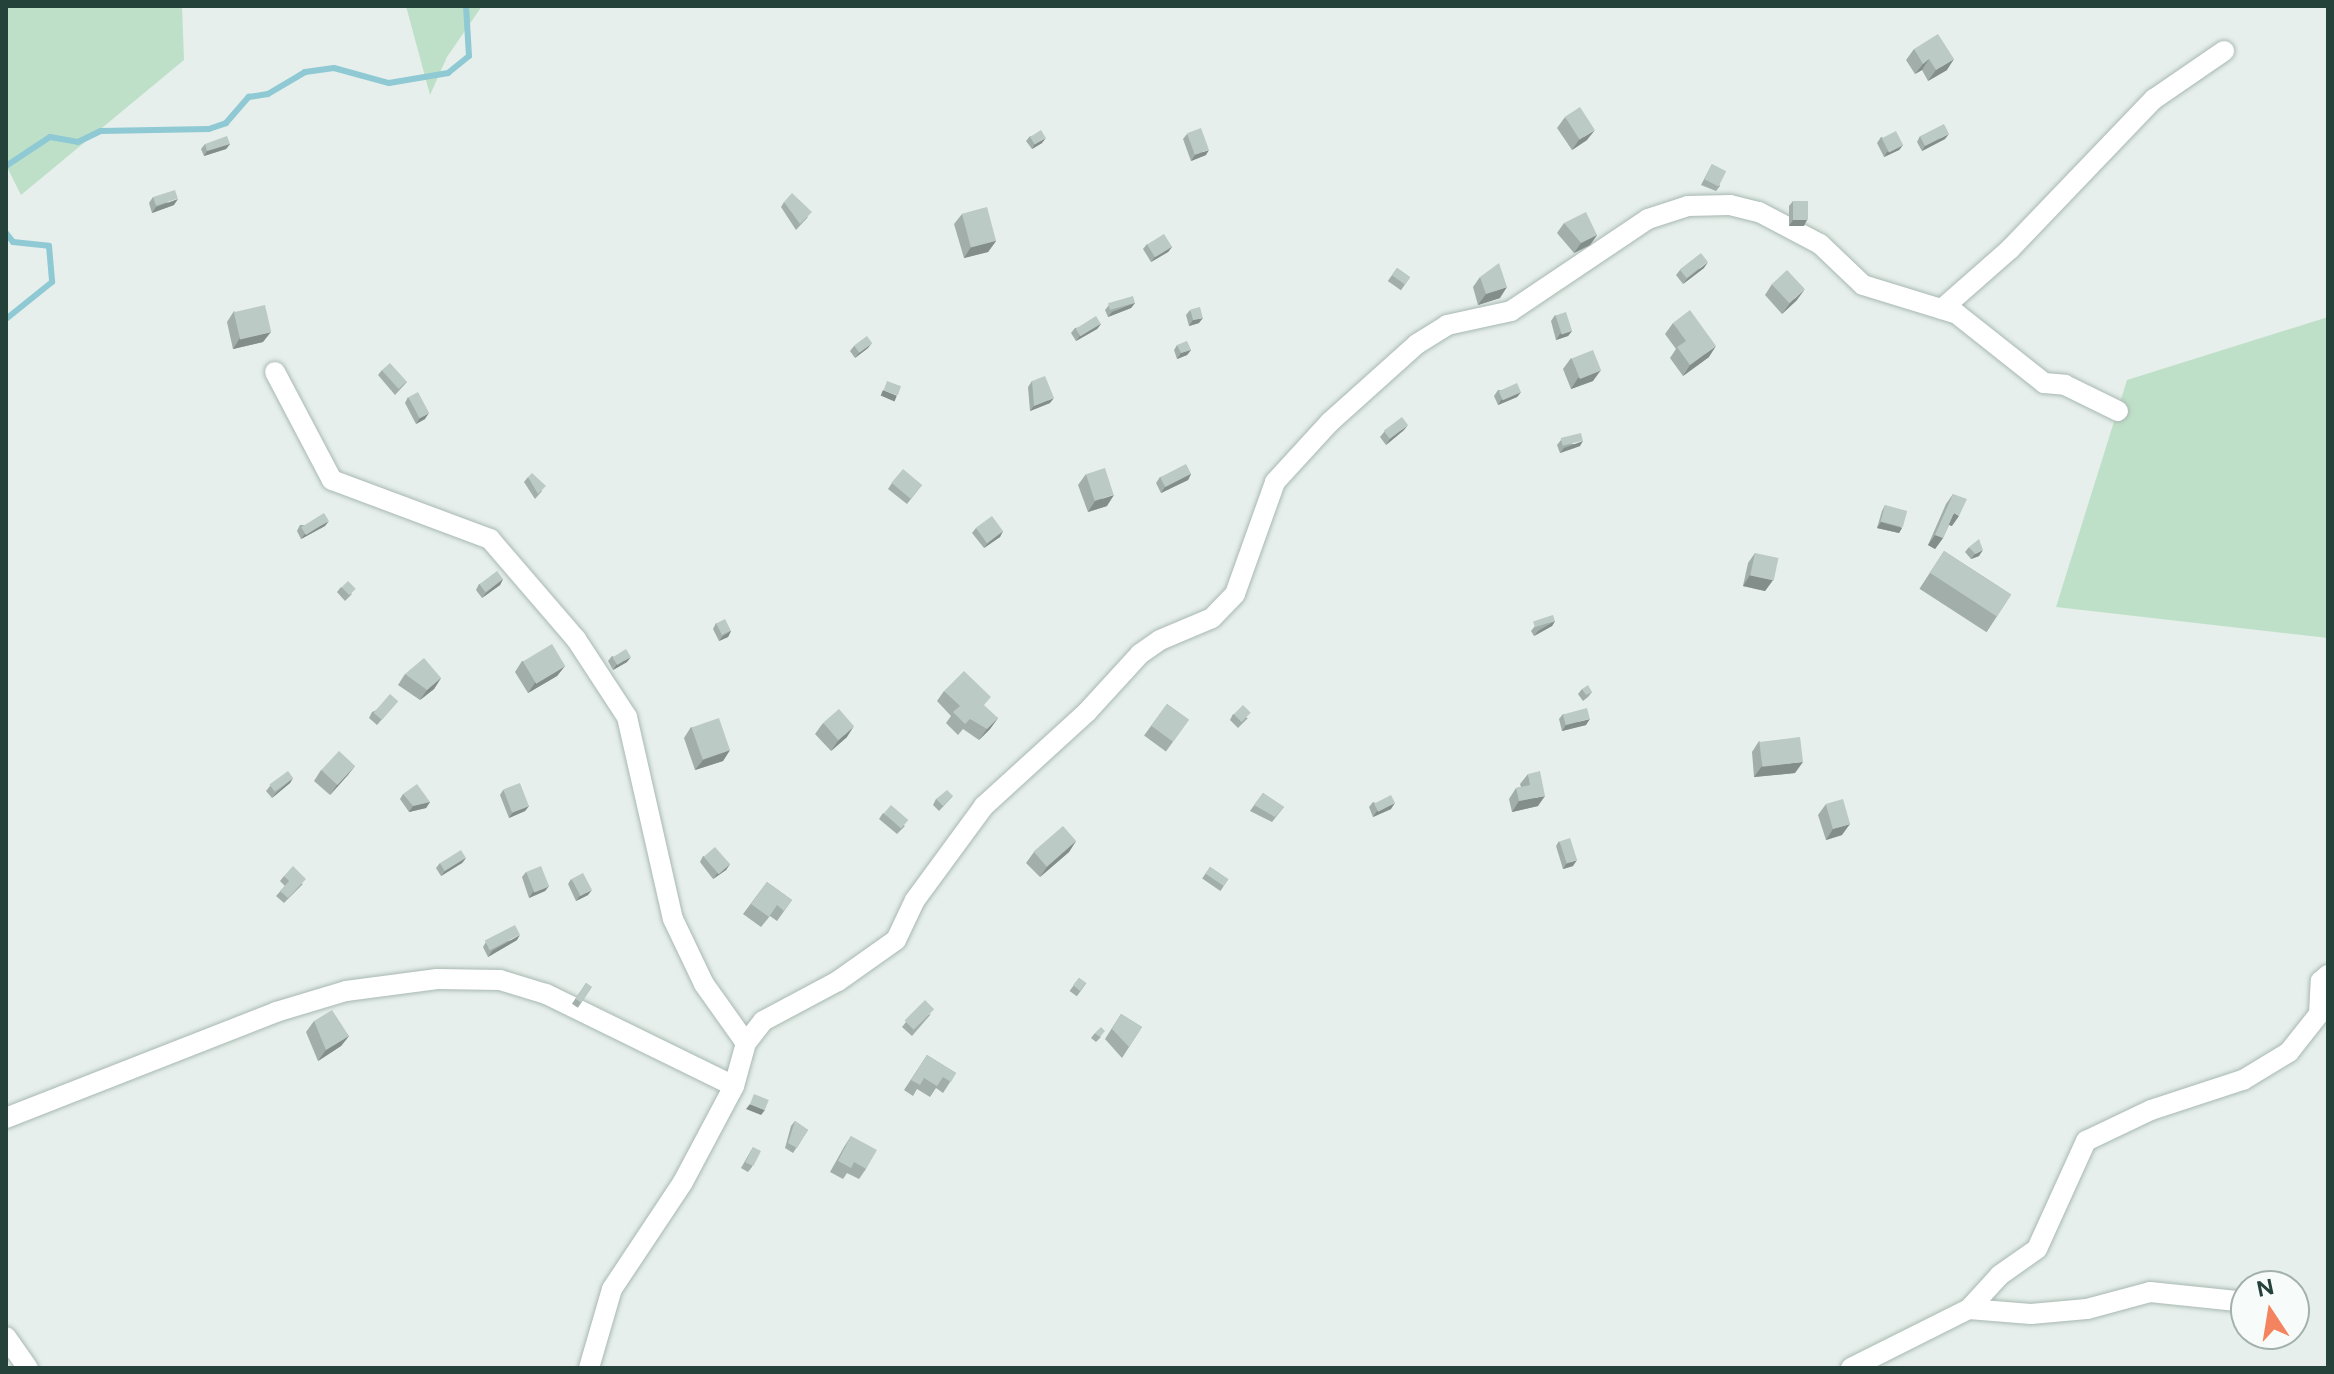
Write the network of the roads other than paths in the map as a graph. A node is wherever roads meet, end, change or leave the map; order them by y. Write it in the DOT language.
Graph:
graph roads {
  1 [pos="2224,51"];
  2 [pos="1942,309"];
  3 [pos="275,372"];
  4 [pos="2118,411"];
  5 [pos="2328,975"];
  6 [pos="746,1043"];
  7 [pos="734,1086"];
  8 [pos="6,1118"];
  9 [pos="2230,1300"];
  10 [pos="1969,1309"];
  11 [pos="6,1337"];
  12 [pos="28,1368"];
  13 [pos="589,1368"];
  14 [pos="1851,1368"];
  1 -- 2 [label="street"];
  2 -- 4 [label="street"];
  2 -- 6 [label="street"];
  3 -- 6 [label="street"];
  5 -- 10 [label="street"];
  6 -- 7 [label="street"];
  7 -- 8 [label="street"];
  7 -- 13 [label="street"];
  9 -- 10 [label="street"];
  10 -- 14 [label="street"];
  11 -- 12 [label="street"];
}
